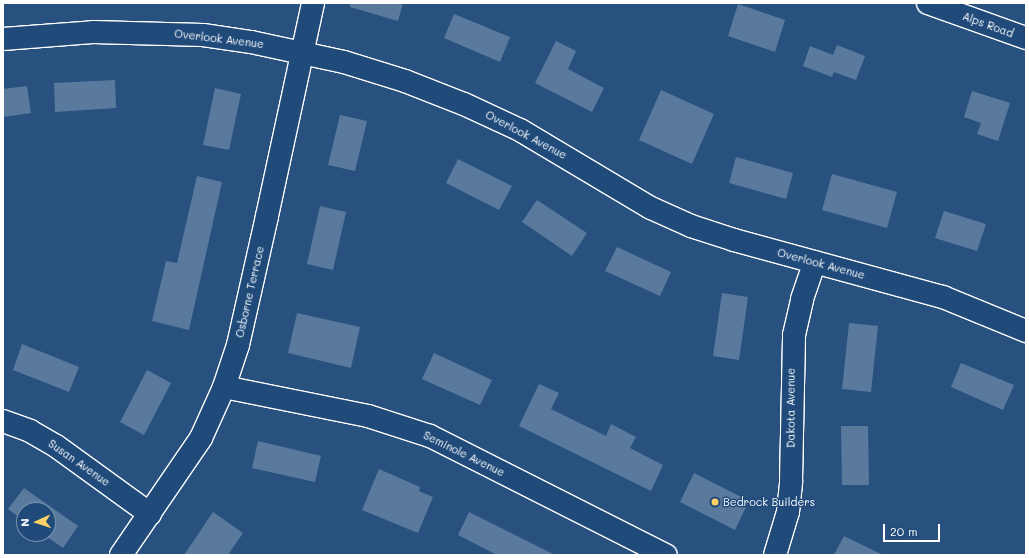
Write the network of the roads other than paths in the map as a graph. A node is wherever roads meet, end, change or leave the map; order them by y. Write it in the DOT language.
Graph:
graph roads {
  1 [pos="313,3"];
  2 [pos="928,3"];
  3 [pos="1026,38"];
  4 [pos="3,39"];
  5 [pos="302,52"];
  6 [pos="815,262"];
  7 [pos="1026,331"];
  8 [pos="224,387"];
  9 [pos="3,421"];
  10 [pos="150,514"];
  11 [pos="659,553"];
  12 [pos="121,555"];
  13 [pos="775,555"];
  1 -- 5 [label="street, Osborne Terrace"];
  2 -- 3 [label="street, Alps Road"];
  4 -- 5 [label="street, Overlook Avenue"];
  5 -- 6 [label="street, Overlook Avenue"];
  5 -- 8 [label="street, Osborne Terrace"];
  6 -- 7 [label="street, Overlook Avenue"];
  6 -- 13 [label="street, Dakota Avenue"];
  8 -- 10 [label="street, Osborne Terrace"];
  8 -- 11 [label="street, Seminole Avenue"];
  9 -- 10 [label="street, Susan Avenue"];
  10 -- 12 [label="street, Osborne Terrace"];
}
